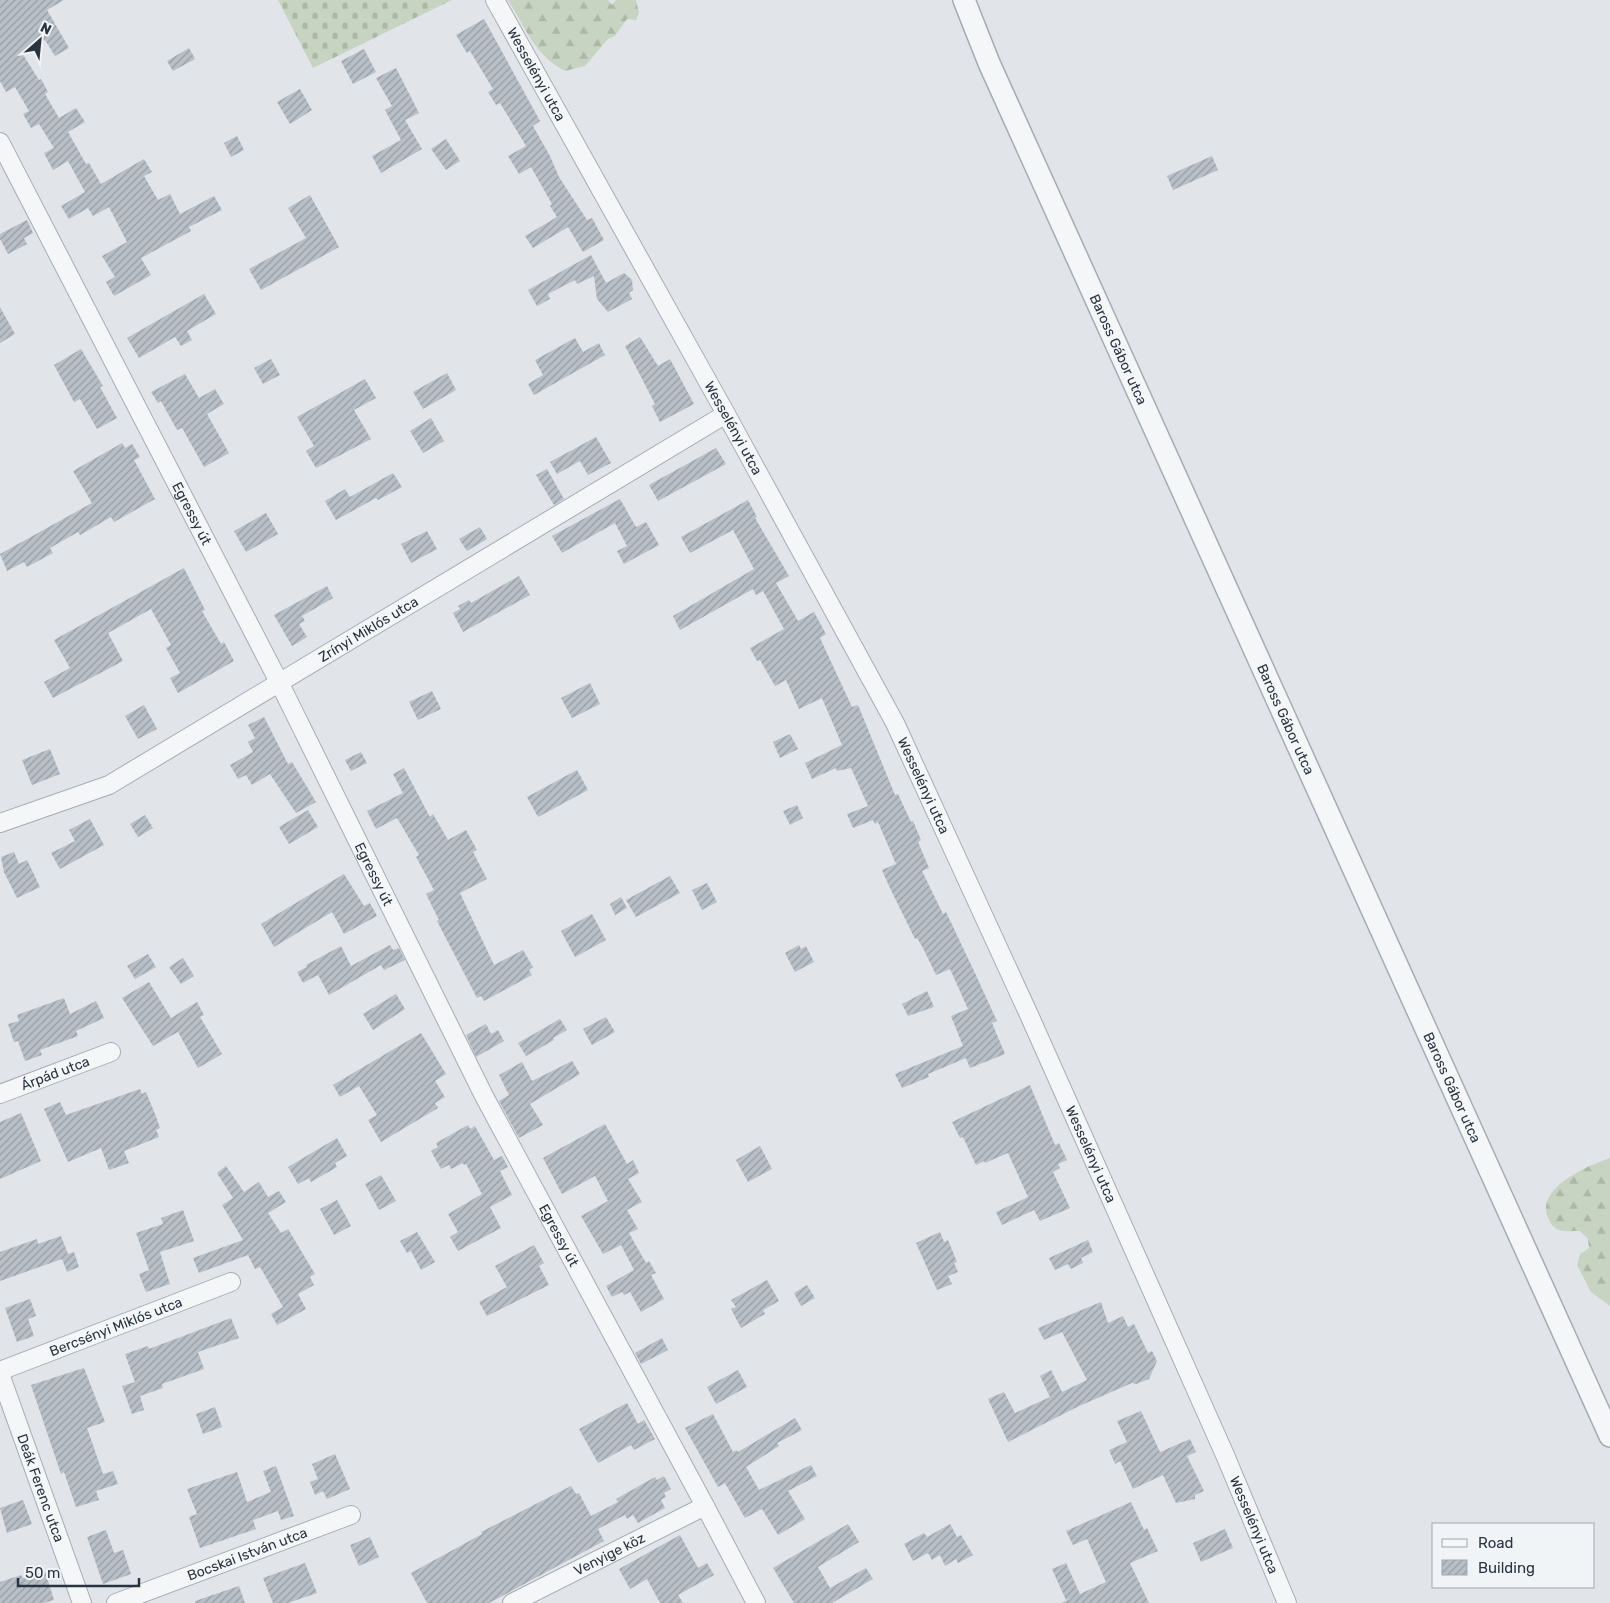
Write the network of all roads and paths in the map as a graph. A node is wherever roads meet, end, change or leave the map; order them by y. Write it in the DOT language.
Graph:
graph roads {
  1 [pos="495,0"];
  2 [pos="964,0"];
  3 [pos="0,142"];
  4 [pos="726,414"];
  5 [pos="279,682"];
  6 [pos="0,823"];
  7 [pos="111,1052"];
  8 [pos="0,1094"];
  9 [pos="231,1282"];
  10 [pos="0,1372"];
  11 [pos="1610,1436"];
  12 [pos="705,1506"];
  13 [pos="351,1515"];
  14 [pos="82,1603"];
  15 [pos="116,1603"];
  16 [pos="512,1603"];
  17 [pos="756,1603"];
  18 [pos="1287,1603"];
  1 -- 4 [label="street, Wesselényi utca"];
  2 -- 11 [label="street, Baross Gábor utca"];
  3 -- 5 [label="street, Egressy út"];
  4 -- 5 [label="street, Zrínyi Miklós utca"];
  4 -- 18 [label="street, Wesselényi utca"];
  5 -- 6 [label="street, Zrínyi Miklós utca"];
  5 -- 12 [label="street, Egressy út"];
  7 -- 8 [label="street, Árpád utca"];
  9 -- 10 [label="street, Bercsényi Miklós utca"];
  10 -- 14 [label="street, Deák Ferenc utca"];
  12 -- 16 [label="street, Venyige köz"];
  12 -- 17 [label="street, Egressy út"];
  13 -- 15 [label="street, Bocskai István utca"];
}
